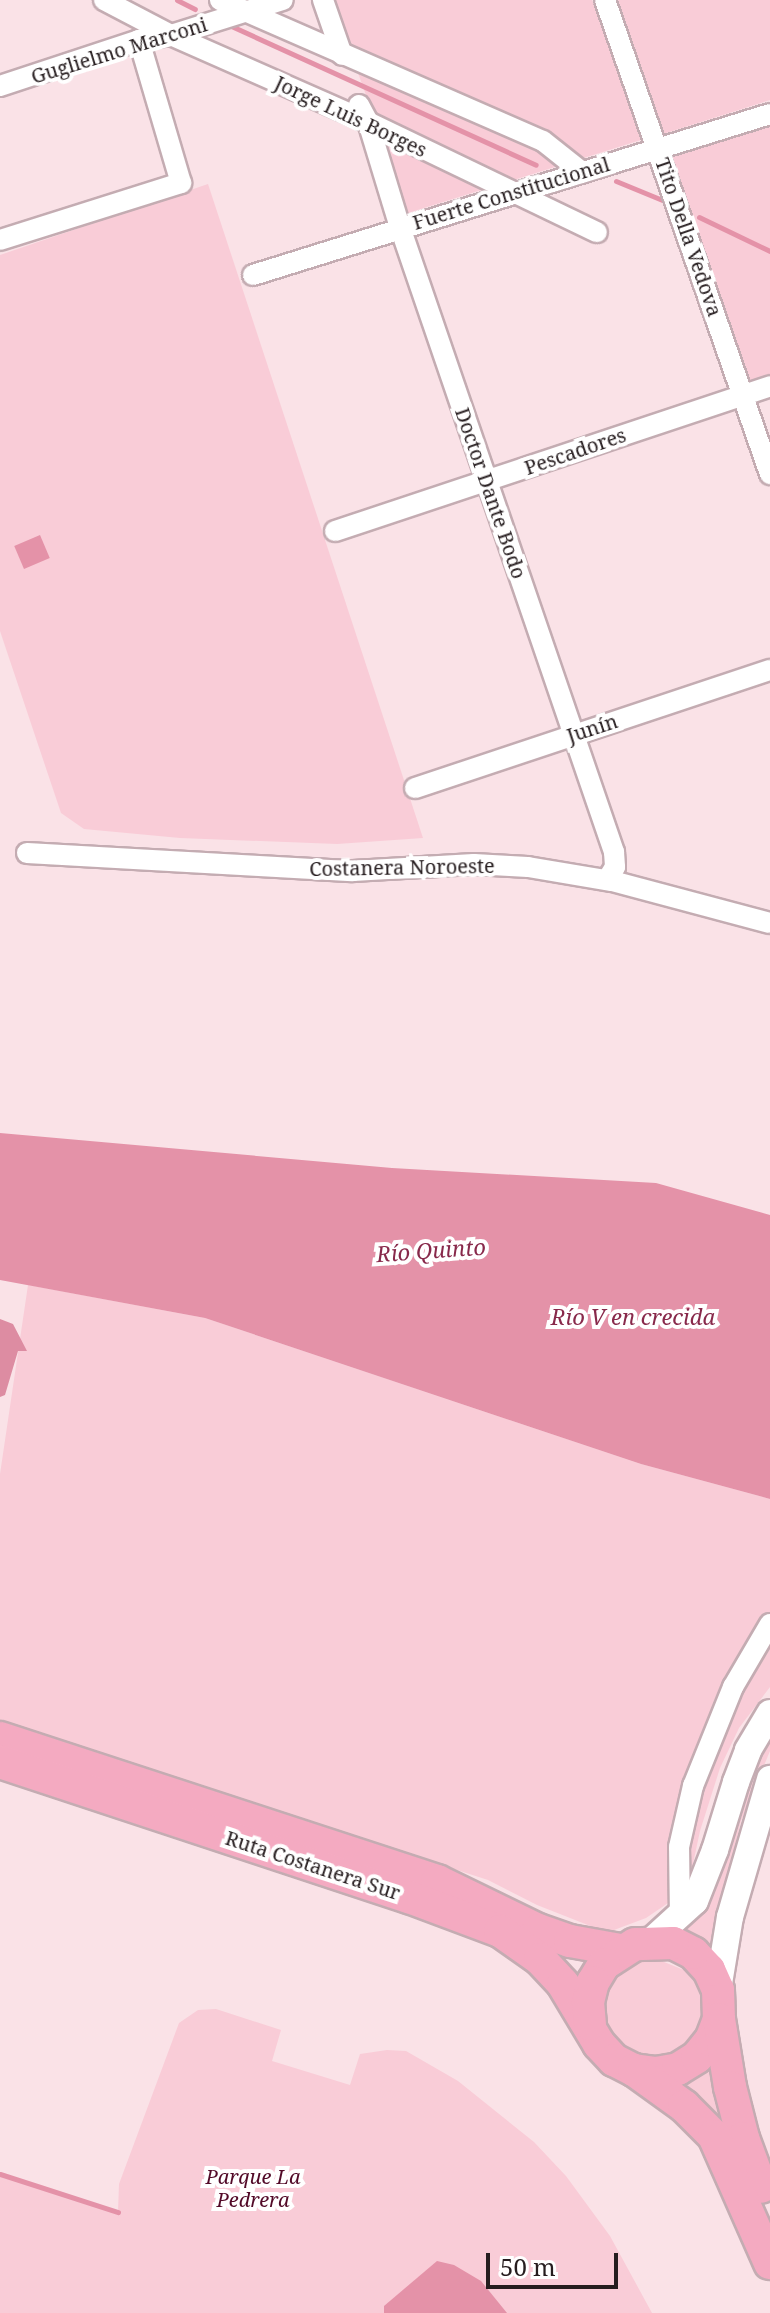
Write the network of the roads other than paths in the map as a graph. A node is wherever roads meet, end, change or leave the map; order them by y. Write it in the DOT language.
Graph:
graph roads {
  1 [pos="104,0"];
  2 [pos="220,0"];
  3 [pos="283,0"];
  4 [pos="323,0"];
  5 [pos="605,0"];
  6 [pos="247,12"];
  7 [pos="171,35"];
  8 [pos="139,40"];
  9 [pos="342,55"];
  10 [pos="0,86"];
  11 [pos="364,113"];
  12 [pos="770,114"];
  13 [pos="659,148"];
  14 [pos="582,172"];
  15 [pos="516,193"];
  16 [pos="400,227"];
  17 [pos="597,232"];
  18 [pos="0,240"];
  19 [pos="253,275"];
  20 [pos="770,386"];
  21 [pos="742,395"];
  22 [pos="770,474"];
  23 [pos="486,481"];
  24 [pos="335,531"];
  25 [pos="770,670"];
  26 [pos="575,734"];
  27 [pos="415,788"];
  28 [pos="27,853"];
  29 [pos="607,880"];
  30 [pos="770,923"];
  31 [pos="770,1624"];
  32 [pos="770,1713"];
  33 [pos="0,1738"];
  34 [pos="0,1762"];
  35 [pos="770,1779"];
  36 [pos="680,1917"];
  37 [pos="636,1945"];
  38 [pos="719,2005"];
  39 [pos="590,2024"];
  40 [pos="634,2070"];
  41 [pos="770,2213"];
  42 [pos="770,2263"];
  1 -- 7 [label="street, Jorge Luis Borges"];
  2 -- 6 [label="street"];
  3 -- 6 [label="street, Guglielmo Marconi"];
  4 -- 9 [label="street"];
  5 -- 13 [label="street, Tito Della Vedova"];
  6 -- 7 [label="street, Guglielmo Marconi"];
  6 -- 9 [label="street"];
  7 -- 8 [label="street, Guglielmo Marconi"];
  7 -- 11 [label="street, Jorge Luis Borges"];
  8 -- 10 [label="street, Guglielmo Marconi"];
  8 -- 18 [label="street"];
  9 -- 14 [label="street"];
  11 -- 15 [label="street, Jorge Luis Borges"];
  11 -- 16 [label="street, Doctor Dante Bodo"];
  12 -- 13 [label="street, Fuerte Constitucional"];
  13 -- 14 [label="street, Fuerte Constitucional"];
  13 -- 21 [label="street, Tito Della Vedova"];
  14 -- 15 [label="street, Fuerte Constitucional"];
  15 -- 16 [label="street, Fuerte Constitucional"];
  15 -- 17 [label="street, Jorge Luis Borges"];
  16 -- 19 [label="street, Fuerte Constitucional"];
  16 -- 23 [label="street, Doctor Dante Bodo"];
  20 -- 21 [label="street, Pescadores"];
  21 -- 22 [label="street, Tito Della Vedova"];
  21 -- 23 [label="street, Pescadores"];
  23 -- 24 [label="street, Pescadores"];
  23 -- 26 [label="street, Doctor Dante Bodo"];
  25 -- 26 [label="street, Junín"];
  26 -- 27 [label="street, Junín"];
  26 -- 29 [label="street, Doctor Dante Bodo"];
  28 -- 29 [label="street, Costanera Noroeste"];
  29 -- 30 [label="street, Costanera Noroeste"];
  31 -- 36 [label="street"];
  32 -- 36 [label="street"];
  33 -- 37 [label="main road, Ruta Costanera Sur"];
  34 -- 39 [label="main road, Ruta Costanera Sur"];
  35 -- 38 [label="street"];
  36 -- 37 [label="street"];
  37 -- 38 [label="main road, Ruta Costanera Sur"];
  37 -- 39 [label="main road"];
  38 -- 40 [label="main road"];
  38 -- 41 [label="main road, Ruta Costanera Sur"];
  39 -- 40 [label="main road, Ruta Costanera Sur"];
  40 -- 42 [label="main road, Ruta Costanera Sur"];
}
